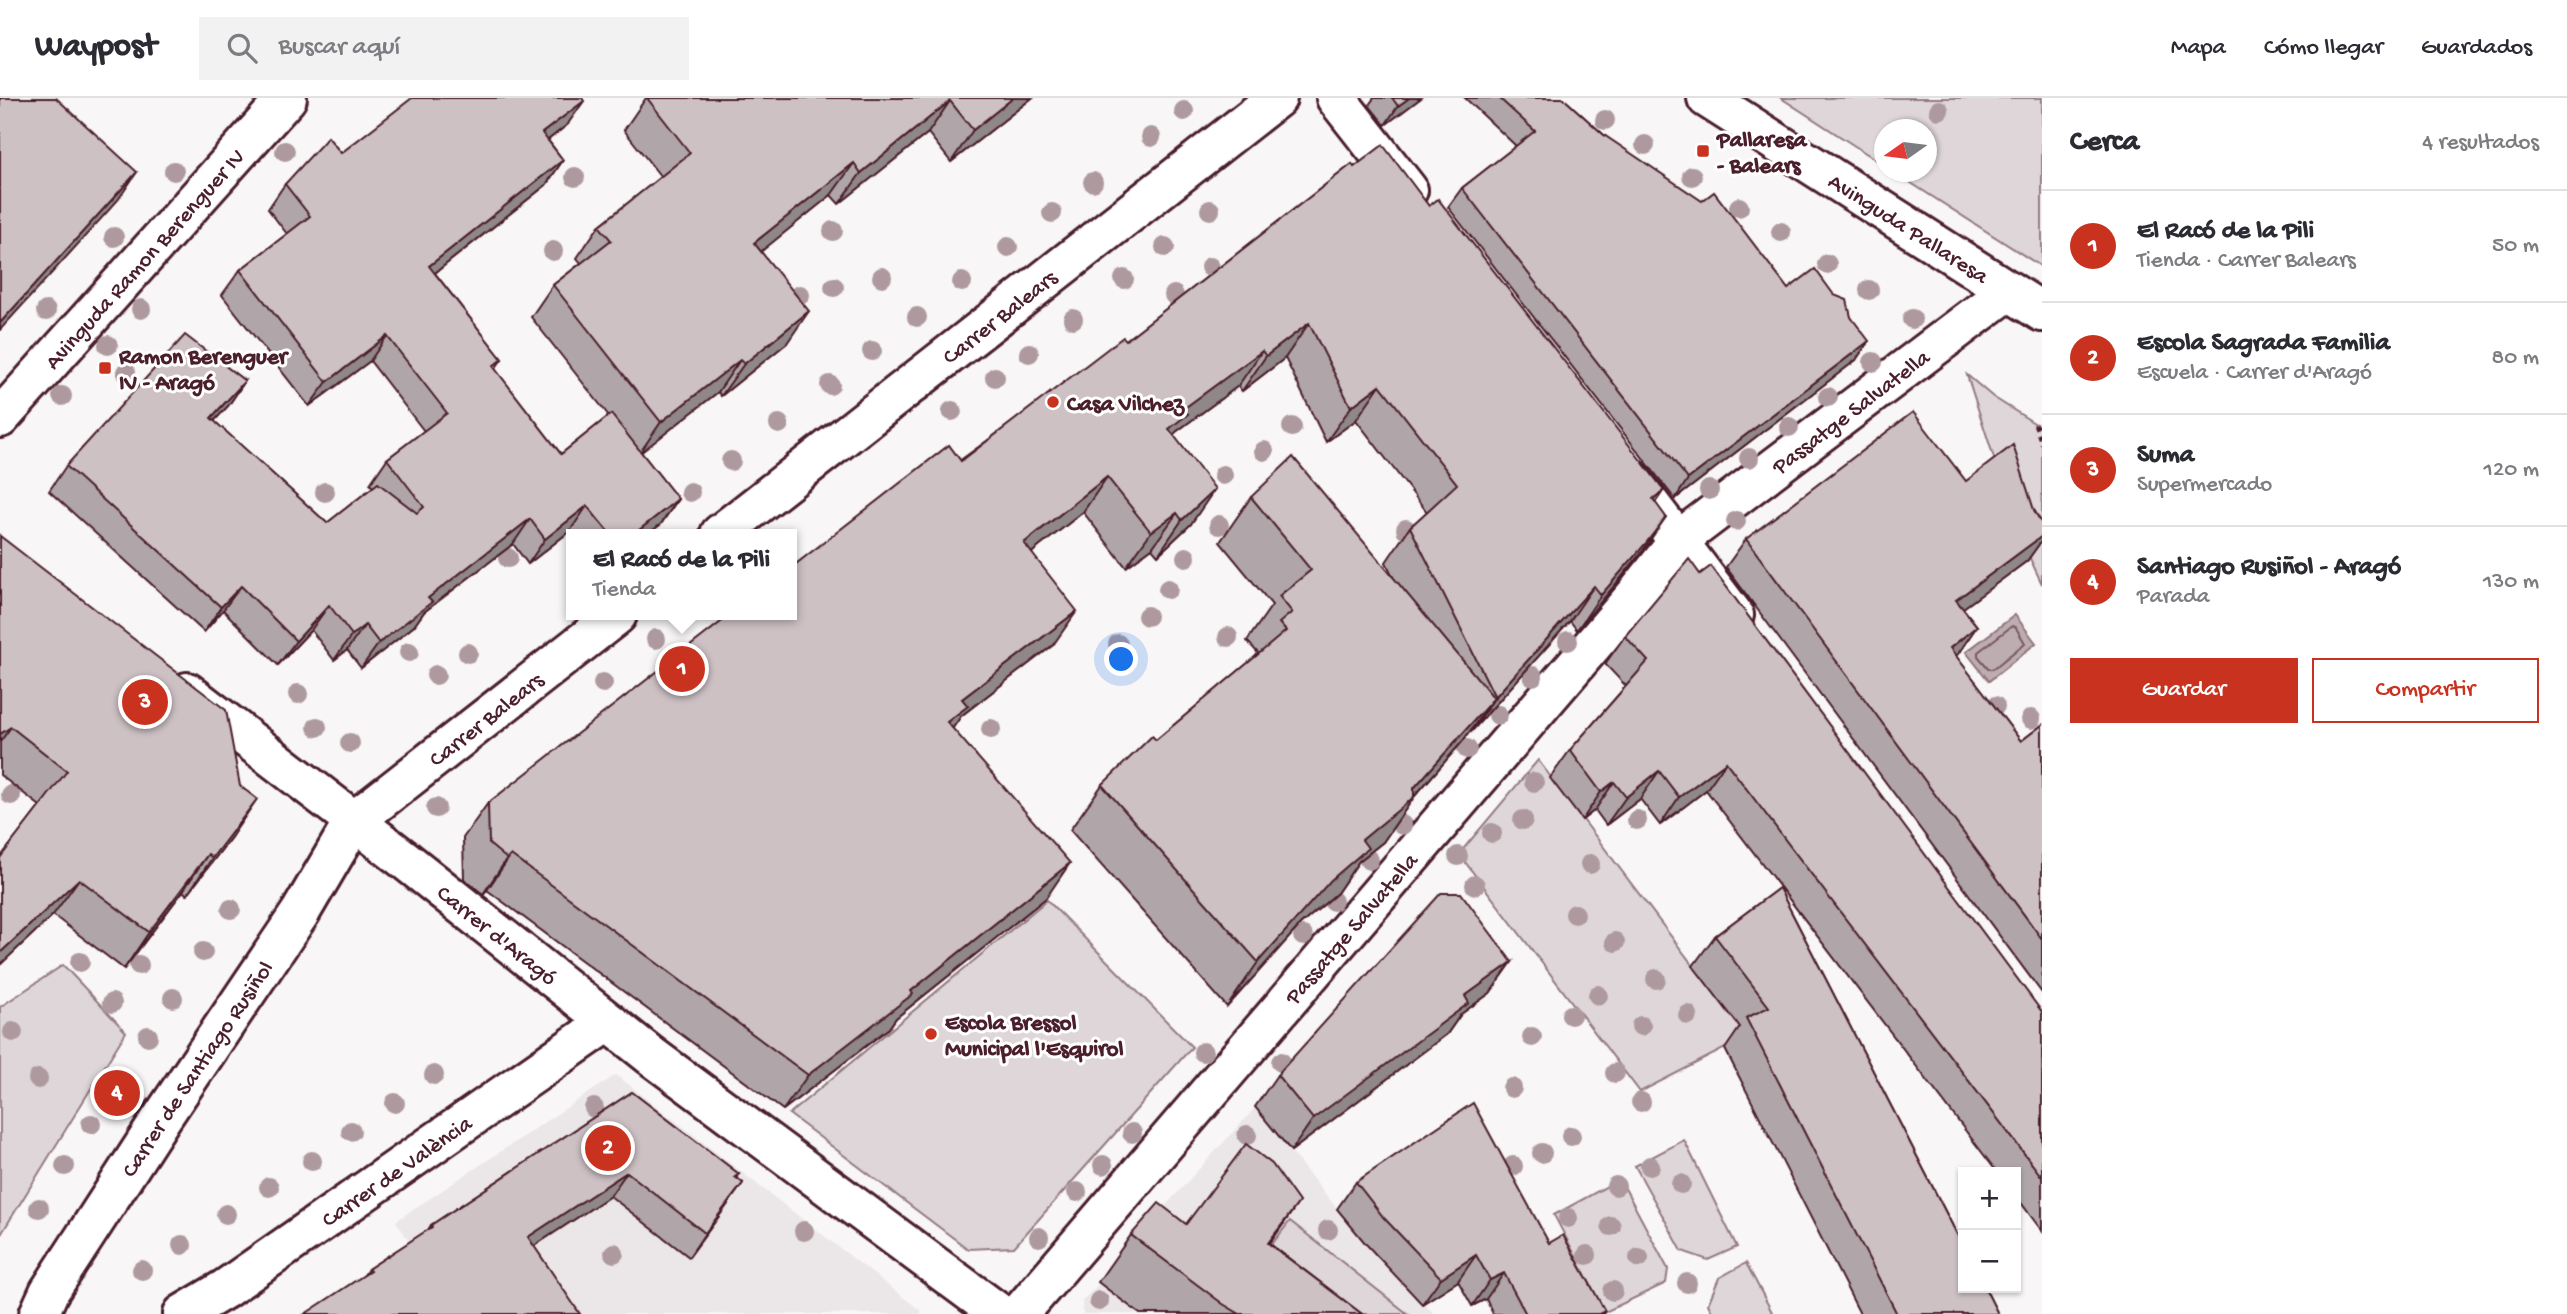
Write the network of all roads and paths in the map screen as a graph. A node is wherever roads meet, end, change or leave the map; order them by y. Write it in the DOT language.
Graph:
graph roads {
  1 [pos="287,98"];
  2 [pos="1277,98"];
  3 [pos="1336,98"];
  4 [pos="1707,98"];
  5 [pos="1427,214"];
  6 [pos="2008,291"];
  7 [pos="2042,312"];
  8 [pos="0,418"];
  9 [pos="2035,424"];
  10 [pos="2042,444"];
  11 [pos="1612,453"];
  12 [pos="726,529"];
  13 [pos="1685,535"];
  14 [pos="611,620"];
  15 [pos="1753,640"];
  16 [pos="165,675"];
  17 [pos="354,821"];
  18 [pos="608,1022"];
  19 [pos="39,1314"];
  20 [pos="183,1314"];
  21 [pos="1000,1314"];
  22 [pos="1020,1314"];
  1 -- 8 [label="street, Avinguda Ramon Berenguer IV"];
  2 -- 12 [label="street, Carrer Balears"];
  3 -- 5 [label="street"];
  4 -- 6 [label="street, Avinguda Pallaresa"];
  6 -- 7 [label="street, Avinguda Pallaresa"];
  6 -- 13 [label="street, Passatge Salvatella"];
  9 -- 10 [label="path"];
  11 -- 13 [label="street"];
  13 -- 15 [label="street"];
  13 -- 22 [label="street, Passatge Salvatella"];
  14 -- 17 [label="street, Carrer Balears"];
  16 -- 17 [label="street, Carrer d'Aragó"];
  17 -- 18 [label="street, Carrer d'Aragó"];
  17 -- 19 [label="street, Carrer de Santiago Rusiñol"];
  18 -- 20 [label="street, Carrer de València"];
  18 -- 21 [label="street, Carrer d'Aragó"];
}
